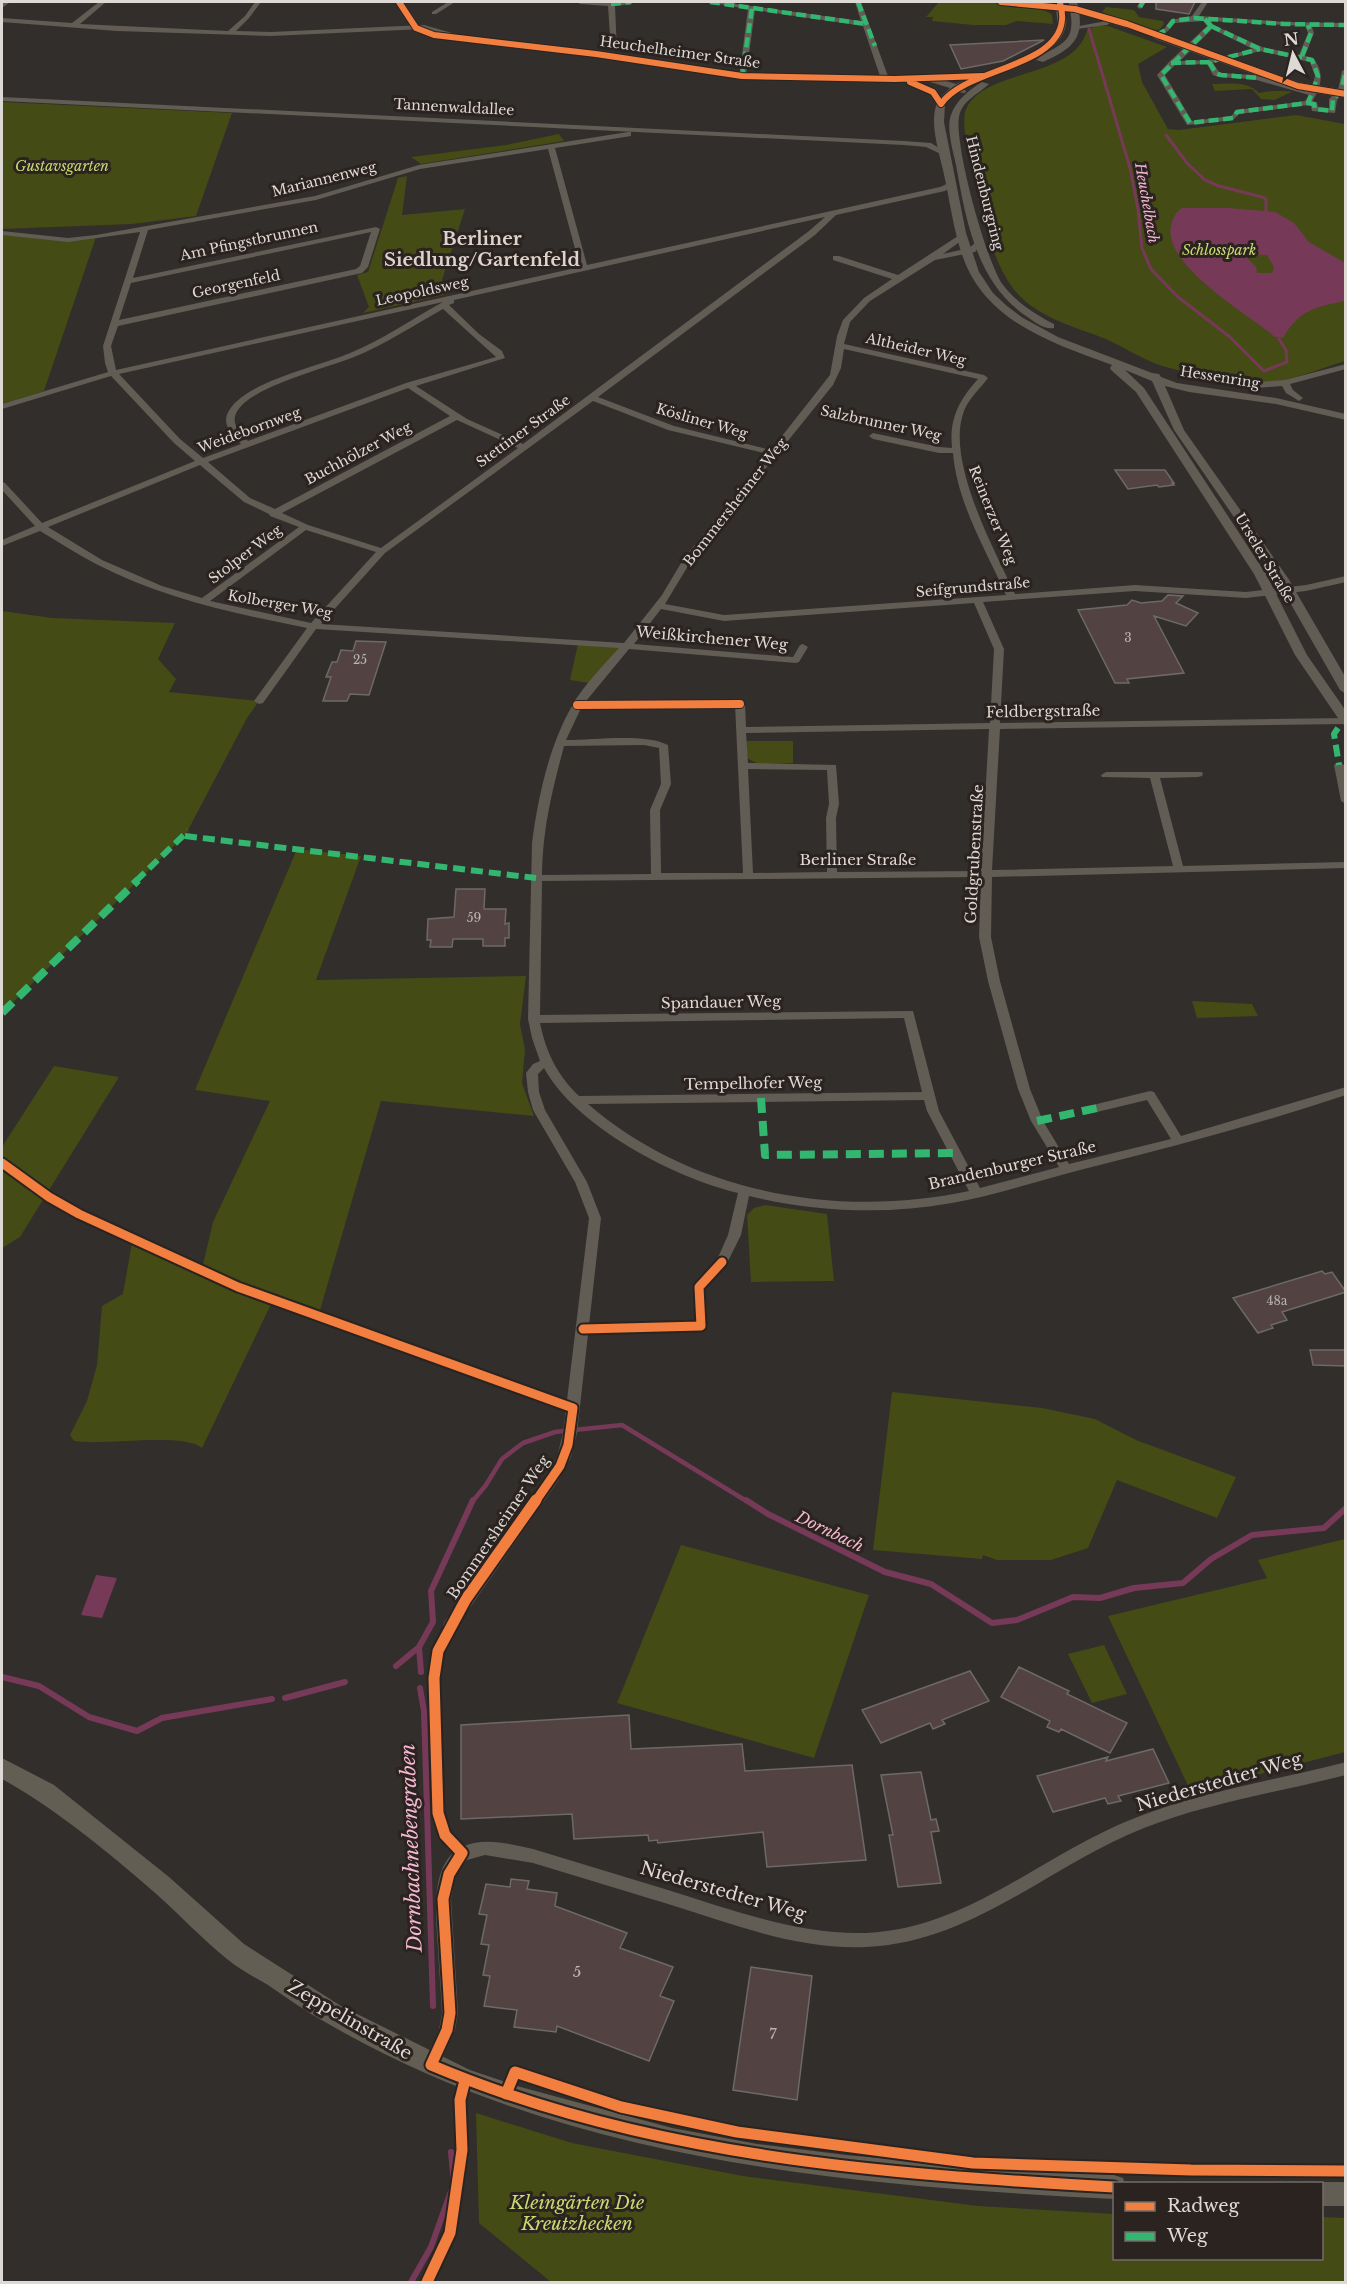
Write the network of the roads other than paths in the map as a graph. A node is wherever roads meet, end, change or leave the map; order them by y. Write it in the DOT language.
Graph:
graph roads {
  1 [pos="7,2"];
  2 [pos="104,2"];
  3 [pos="258,2"];
  4 [pos="399,2"];
  5 [pos="452,2"];
  6 [pos="580,2"];
  7 [pos="631,2"];
  8 [pos="710,2"];
  9 [pos="858,2"];
  10 [pos="1000,2"];
  11 [pos="1205,2"];
  12 [pos="611,4"];
  13 [pos="1061,4"];
  14 [pos="1074,5"];
  15 [pos="2,6"];
  16 [pos="752,8"];
  17 [pos="434,13"];
  18 [pos="1194,18"];
  19 [pos="1205,19"];
  20 [pos="2,20"];
  21 [pos="866,24"];
  22 [pos="1126,24"];
  23 [pos="1308,25"];
  24 [pos="1346,25"];
  25 [pos="73,26"];
  26 [pos="1211,26"];
  27 [pos="1077,27"];
  28 [pos="416,28"];
  29 [pos="365,31"];
  30 [pos="229,33"];
  31 [pos="438,35"];
  32 [pos="1156,35"];
  33 [pos="463,38"];
  34 [pos="1260,49"];
  35 [pos="1304,49"];
  36 [pos="615,50"];
  37 [pos="1209,62"];
  38 [pos="1171,63"];
  39 [pos="1346,71"];
  40 [pos="742,76"];
  41 [pos="983,76"];
  42 [pos="890,79"];
  43 [pos="930,79"];
  44 [pos="908,81"];
  45 [pos="954,89"];
  46 [pos="1315,92"];
  47 [pos="1343,93"];
  48 [pos="967,94"];
  49 [pos="2,99"];
  50 [pos="1308,103"];
  51 [pos="941,104"];
  52 [pos="653,130"];
  53 [pos="941,134"];
  54 [pos="904,143"];
  55 [pos="551,146"];
  56 [pos="945,154"];
  57 [pos="951,184"];
  58 [pos="920,193"];
  59 [pos="955,202"];
  60 [pos="834,213"];
  61 [pos="145,227"];
  62 [pos="376,229"];
  63 [pos="2,232"];
  64 [pos="961,238"];
  65 [pos="980,241"];
  66 [pos="967,252"];
  67 [pos="954,255"];
  68 [pos="937,256"];
  69 [pos="836,258"];
  70 [pos="987,261"];
  71 [pos="972,264"];
  72 [pos="584,268"];
  73 [pos="901,279"];
  74 [pos="128,280"];
  75 [pos="457,297"];
  76 [pos="445,306"];
  77 [pos="114,324"];
  78 [pos="842,346"];
  79 [pos="1092,354"];
  80 [pos="1142,364"];
  81 [pos="1346,366"];
  82 [pos="113,373"];
  83 [pos="1184,377"];
  84 [pos="984,378"];
  85 [pos="1158,379"];
  86 [pos="1285,383"];
  87 [pos="410,385"];
  88 [pos="1244,386"];
  89 [pos="1196,389"];
  90 [pos="592,398"];
  91 [pos="1299,398"];
  92 [pos="1167,404"];
  93 [pos="2,407"];
  94 [pos="1346,410"];
  95 [pos="1154,413"];
  96 [pos="456,417"];
  97 [pos="1346,417"];
  98 [pos="873,436"];
  99 [pos="247,445"];
  100 [pos="523,447"];
  101 [pos="956,451"];
  102 [pos="773,453"];
  103 [pos="200,462"];
  104 [pos="2,485"];
  105 [pos="273,514"];
  106 [pos="304,526"];
  107 [pos="41,527"];
  108 [pos="2,543"];
  109 [pos="382,551"];
  110 [pos="1346,579"];
  111 [pos="1290,591"];
  112 [pos="1271,593"];
  113 [pos="1012,598"];
  114 [pos="978,601"];
  115 [pos="202,602"];
  116 [pos="659,606"];
  117 [pos="313,626"];
  118 [pos="626,646"];
  119 [pos="803,647"];
  120 [pos="796,660"];
  121 [pos="797,673"];
  122 [pos="1346,690"];
  123 [pos="259,701"];
  124 [pos="740,704"];
  125 [pos="1345,721"];
  126 [pos="996,726"];
  127 [pos="741,730"];
  128 [pos="560,743"];
  129 [pos="1339,765"];
  130 [pos="743,766"];
  131 [pos="1154,774"];
  132 [pos="1198,774"];
  133 [pos="1106,775"];
  134 [pos="1346,801"];
  135 [pos="1346,865"];
  136 [pos="1179,869"];
  137 [pos="832,874"];
  138 [pos="987,874"];
  139 [pos="748,875"];
  140 [pos="656,877"];
  141 [pos="536,878"];
  142 [pos="534,1019"];
  143 [pos="545,1063"];
  144 [pos="1346,1091"];
  145 [pos="928,1096"];
  146 [pos="578,1100"];
  147 [pos="1097,1108"];
  148 [pos="1179,1142"];
  149 [pos="1066,1169"];
  150 [pos="745,1190"];
  151 [pos="976,1193"];
  152 [pos="723,1262"];
  153 [pos="450,1625"];
  154 [pos="2,1768"];
  155 [pos="1346,1768"];
  156 [pos="431,2065"];
  157 [pos="1113,2187"];
  158 [pos="1323,2194"];
  159 [pos="1346,2194"];
  1 -- 15 [label="street"];
  2 -- 25 [label="street"];
  3 -- 30 [label="street"];
  4 -- 28 [label="street"];
  5 -- 17 [label="street"];
  6 -- 12 [label="street"];
  7 -- 12 [label="street"];
  8 -- 16 [label="street"];
  9 -- 21 [label="street"];
  10 -- 13 [label="street"];
  11 -- 18 [label="street"];
  12 -- 36 [label="street"];
  13 -- 14 [label="street"];
  13 -- 41 [label="street"];
  14 -- 22 [label="street"];
  14 -- 27 [label="street"];
  16 -- 21 [label="street"];
  16 -- 40 [label="street"];
  18 -- 19 [label="street"];
  18 -- 32 [label="street"];
  19 -- 23 [label="street"];
  19 -- 26 [label="street"];
  20 -- 25 [label="street, Heuchelheimer Straße"];
  21 -- 42 [label="street"];
  22 -- 27 [label="street"];
  22 -- 32 [label="street"];
  23 -- 24 [label="street"];
  23 -- 35 [label="street"];
  25 -- 30 [label="street, Heuchelheimer Straße"];
  26 -- 34 [label="street"];
  26 -- 38 [label="street"];
  27 -- 48 [label="street"];
  28 -- 29 [label="street, Heuchelheimer Straße"];
  28 -- 31 [label="street, Heuchelheimer Straße"];
  28 -- 33 [label="street, Heuchelheimer Straße"];
  29 -- 30 [label="street, Heuchelheimer Straße"];
  29 -- 31 [label="street, Heuchelheimer Straße"];
  31 -- 33 [label="street, Heuchelheimer Straße"];
  32 -- 47 [label="street, bridge"];
  33 -- 40 [label="street, Heuchelheimer Straße"];
  34 -- 35 [label="street"];
  34 -- 37 [label="street"];
  35 -- 46 [label="street"];
  37 -- 38 [label="street"];
  37 -- 46 [label="street"];
  38 -- 50 [label="street"];
  39 -- 47 [label="street"];
  40 -- 42 [label="street, Heuchelheimer Straße"];
  41 -- 43 [label="street"];
  41 -- 45 [label="street"];
  42 -- 43 [label="street, Heuchelheimer Straße"];
  42 -- 44 [label="street, Heuchelheimer Straße"];
  43 -- 45 [label="street, Heuchelheimer Straße"];
  44 -- 45 [label="street, Heuchelheimer Straße"];
  44 -- 51 [label="street, Heuchelheimer Straße"];
  45 -- 48 [label="street, Heuchelheimer Straße"];
  45 -- 51 [label="street"];
  46 -- 47 [label="street"];
  46 -- 50 [label="street"];
  47 -- 50 [label="street"];
  48 -- 65 [label="street, Hindenburgring"];
  49 -- 52 [label="street, Tannenwaldallee"];
  51 -- 53 [label="street, Hindenburgring"];
  52 -- 54 [label="street, Tannenwaldallee"];
  52 -- 55 [label="street, Mariannenweg"];
  53 -- 54 [label="street, Tannenwaldallee"];
  53 -- 56 [label="street, Hindenburgring"];
  54 -- 56 [label="street, Tannenwaldallee"];
  55 -- 61 [label="street, Mariannenweg"];
  55 -- 72 [label="street"];
  56 -- 57 [label="street, Hindenburgring"];
  57 -- 58 [label="street, Leopoldsweg"];
  57 -- 59 [label="street, Hindenburgring"];
  58 -- 59 [label="street, Leopoldsweg"];
  58 -- 60 [label="street, Leopoldsweg"];
  59 -- 64 [label="street, Hindenburgring"];
  60 -- 72 [label="street, Leopoldsweg"];
  60 -- 90 [label="street, Stettiner Straße"];
  61 -- 63 [label="street, Mariannenweg"];
  61 -- 74 [label="street"];
  62 -- 74 [label="street, Am Pfingstbrunnen"];
  62 -- 77 [label="street, Georgenfeld"];
  64 -- 66 [label="street, Hindenburgring"];
  64 -- 68 [label="street, Bommersheimer Weg"];
  65 -- 66 [label="street, Bommersheimer Weg"];
  65 -- 70 [label="street, Hindenburgring"];
  66 -- 67 [label="street, Bommersheimer Weg"];
  66 -- 68 [label="street, Bommersheimer Weg"];
  66 -- 70 [label="street, Bommersheimer Weg"];
  66 -- 71 [label="street, Hindenburgring"];
  67 -- 68 [label="street, Bommersheimer Weg"];
  67 -- 71 [label="street"];
  68 -- 73 [label="street, Bommersheimer Weg"];
  69 -- 73 [label="street"];
  70 -- 80 [label="street, Hindenburgring"];
  71 -- 79 [label="street, Hindenburgring"];
  72 -- 75 [label="street, Leopoldsweg"];
  73 -- 78 [label="street, Bommersheimer Weg"];
  74 -- 77 [label="street"];
  75 -- 76 [label="street"];
  75 -- 82 [label="street, Leopoldsweg"];
  76 -- 87 [label="street, Weidebornweg"];
  76 -- 99 [label="street"];
  77 -- 82 [label="street"];
  78 -- 84 [label="street, Altheider Weg"];
  78 -- 102 [label="street, Bommersheimer Weg"];
  79 -- 85 [label="street, Hessenring"];
  79 -- 95 [label="street, Urseler Straße"];
  80 -- 83 [label="street, Hessenring"];
  80 -- 85 [label="street, Urseler Straße"];
  81 -- 86 [label="street"];
  82 -- 93 [label="street, Leopoldsweg"];
  82 -- 103 [label="street"];
  83 -- 85 [label="street"];
  83 -- 88 [label="street, Hessenring"];
  84 -- 101 [label="street, Reinerzer Weg"];
  85 -- 89 [label="street, Hessenring"];
  85 -- 92 [label="street, Urseler Straße"];
  85 -- 95 [label="street, Urseler Straße"];
  86 -- 88 [label="street"];
  86 -- 91 [label="street"];
  87 -- 96 [label="street"];
  87 -- 99 [label="street, Weidebornweg"];
  88 -- 91 [label="street, Hessenring"];
  89 -- 92 [label="street"];
  89 -- 97 [label="street, Hessenring"];
  90 -- 100 [label="street, Stettiner Straße"];
  90 -- 102 [label="street, Kösliner Weg"];
  91 -- 94 [label="street, Hessenring"];
  92 -- 111 [label="street, Urseler Straße"];
  95 -- 112 [label="street, Urseler Straße"];
  96 -- 100 [label="street"];
  96 -- 105 [label="street, Buchhölzer Weg"];
  98 -- 101 [label="street, Salzbrunner Weg"];
  99 -- 103 [label="street, Weidebornweg"];
  100 -- 109 [label="street, Stettiner Straße"];
  101 -- 113 [label="street, Reinerzer Weg"];
  102 -- 116 [label="street, Bommersheimer Weg"];
  103 -- 105 [label="street"];
  103 -- 107 [label="street, Weidebornweg"];
  104 -- 107 [label="street, Kolberger Weg"];
  105 -- 106 [label="street"];
  106 -- 109 [label="street"];
  106 -- 115 [label="street, Stolper Weg"];
  107 -- 108 [label="street, Weidebornweg"];
  107 -- 115 [label="street, Kolberger Weg"];
  109 -- 117 [label="street, Stettiner Straße"];
  110 -- 111 [label="street, Seifgrundstraße"];
  111 -- 112 [label="street, Seifgrundstraße"];
  111 -- 122 [label="street, Urseler Straße"];
  112 -- 113 [label="street, Seifgrundstraße"];
  112 -- 125 [label="street, Urseler Straße"];
  113 -- 114 [label="street, Seifgrundstraße"];
  114 -- 116 [label="street, Seifgrundstraße"];
  114 -- 126 [label="street, Goldgrubenstraße"];
  115 -- 117 [label="street, Kolberger Weg"];
  116 -- 118 [label="street, Bommersheimer Weg"];
  117 -- 118 [label="street, Kolberger Weg"];
  117 -- 123 [label="street, Stettiner Straße"];
  118 -- 120 [label="street, Weißkirchener Weg"];
  118 -- 128 [label="street, Bommersheimer Weg"];
  119 -- 120 [label="street, Weißkirchener Weg"];
  120 -- 121 [label="street, Weißkirchener Weg"];
  124 -- 127 [label="street"];
  125 -- 126 [label="street, Feldbergstraße"];
  126 -- 127 [label="street, Feldbergstraße"];
  126 -- 138 [label="street, Goldgrubenstraße"];
  127 -- 130 [label="street"];
  128 -- 140 [label="street"];
  128 -- 141 [label="street, Bommersheimer Weg"];
  129 -- 134 [label="street"];
  130 -- 137 [label="street"];
  130 -- 139 [label="street"];
  131 -- 132 [label="street"];
  131 -- 133 [label="street"];
  131 -- 136 [label="street"];
  135 -- 136 [label="street, Berliner Straße"];
  136 -- 138 [label="street, Berliner Straße"];
  137 -- 138 [label="street, Berliner Straße"];
  137 -- 139 [label="street, Berliner Straße"];
  138 -- 149 [label="street, Goldgrubenstraße"];
  139 -- 140 [label="street, Berliner Straße"];
  140 -- 141 [label="street, Berliner Straße"];
  141 -- 142 [label="street, Bommersheimer Weg"];
  142 -- 143 [label="street, Brandenburger Straße"];
  142 -- 145 [label="street, Spandauer Weg"];
  143 -- 146 [label="street, Brandenburger Straße"];
  143 -- 153 [label="street, Bommersheimer Weg"];
  144 -- 148 [label="street, Brandenburger Straße"];
  145 -- 146 [label="street, Tempelhofer Weg"];
  145 -- 151 [label="street"];
  146 -- 150 [label="street, Brandenburger Straße"];
  147 -- 148 [label="street"];
  148 -- 149 [label="street, Brandenburger Straße"];
  149 -- 151 [label="street, Brandenburger Straße"];
  150 -- 151 [label="street, Brandenburger Straße"];
  150 -- 152 [label="street"];
  154 -- 156 [label="main road, Zeppelinstraße"];
  155 -- 156 [label="street, Niederstedter Weg"];
  156 -- 157 [label="main road, Zeppelinstraße"];
  158 -- 159 [label="main road"];
}
